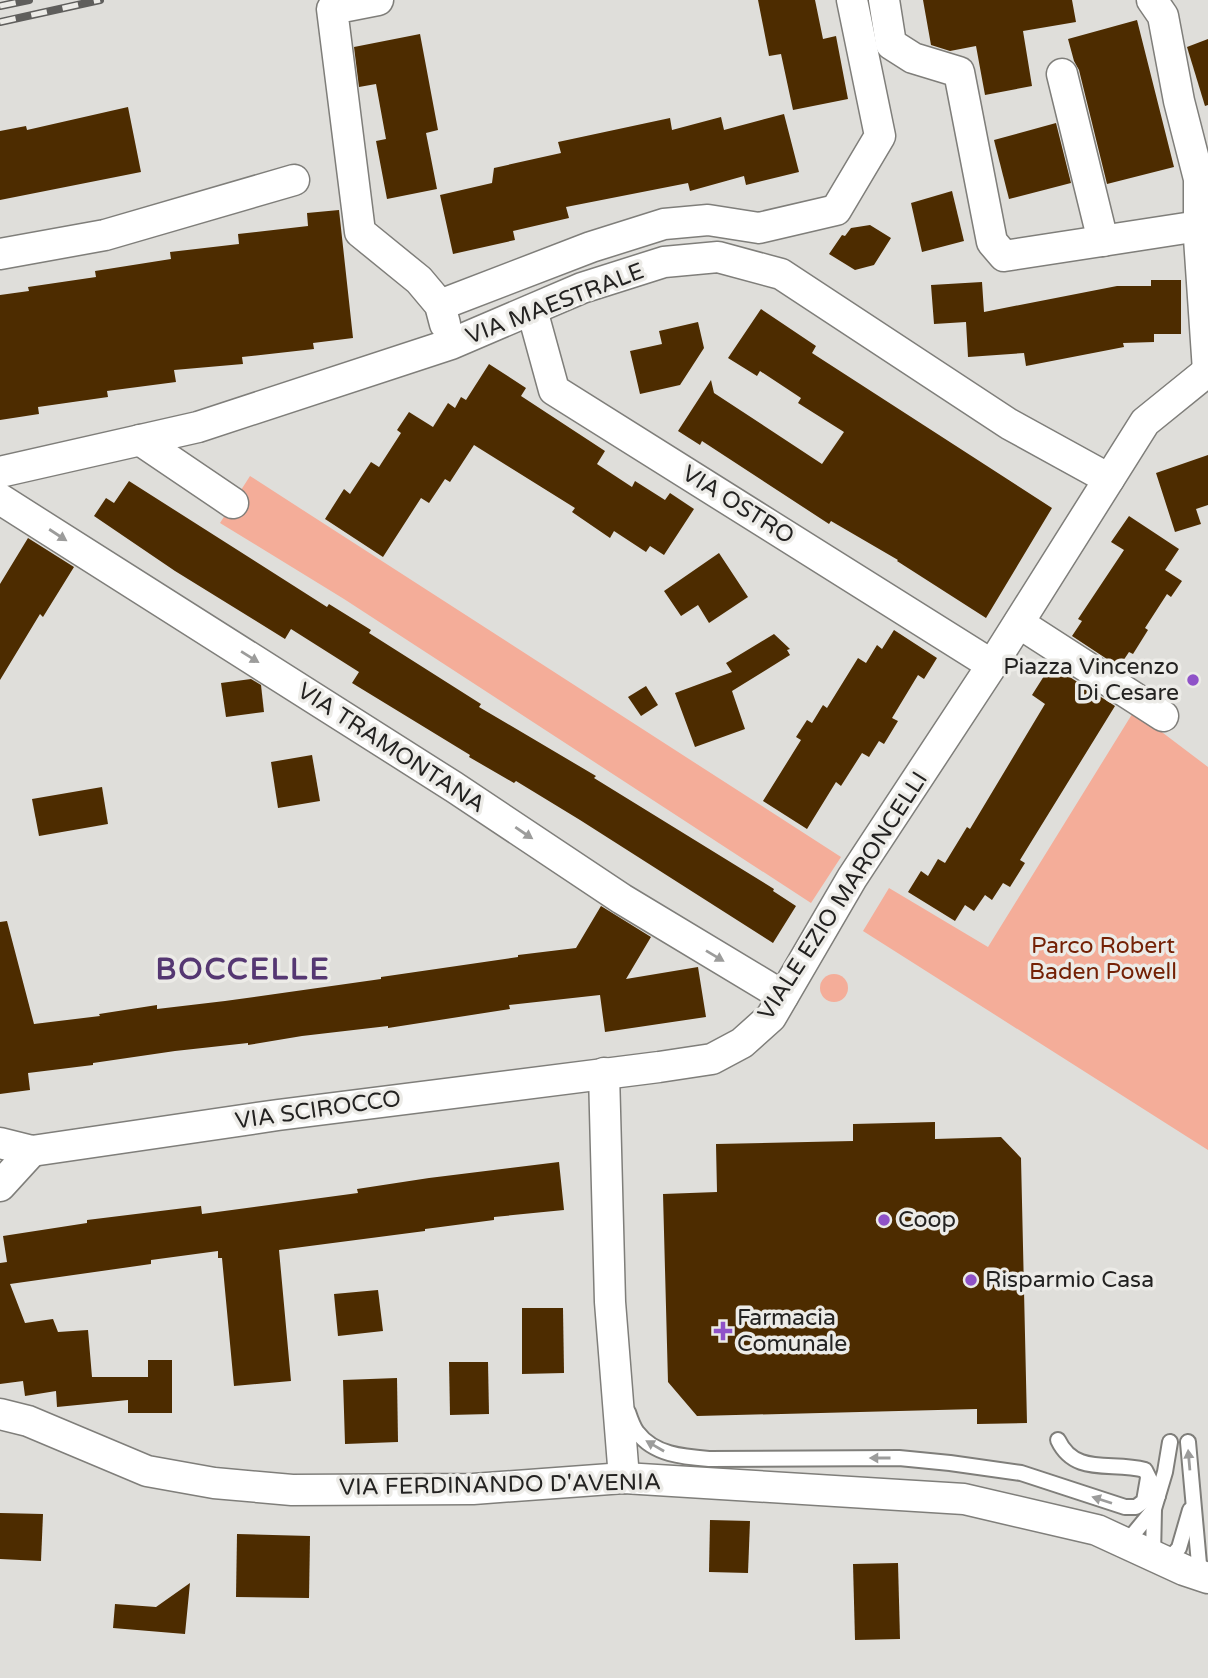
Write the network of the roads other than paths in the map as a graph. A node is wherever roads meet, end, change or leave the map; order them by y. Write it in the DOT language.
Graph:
graph roads {
  1 [pos="378,0"];
  2 [pos="852,0"];
  3 [pos="884,0"];
  4 [pos="1152,0"];
  5 [pos="1062,74"];
  6 [pos="294,180"];
  7 [pos="1199,226"];
  8 [pos="1103,241"];
  9 [pos="0,254"];
  10 [pos="440,305"];
  11 [pos="532,310"];
  12 [pos="451,344"];
  13 [pos="1208,371"];
  14 [pos="140,440"];
  15 [pos="0,472"];
  16 [pos="1110,479"];
  17 [pos="0,499"];
  18 [pos="233,503"];
  19 [pos="1019,623"];
  20 [pos="992,665"];
  21 [pos="1163,716"];
  22 [pos="783,996"];
  23 [pos="604,1073"];
  24 [pos="0,1143"];
  25 [pos="32,1151"];
  26 [pos="0,1186"];
  27 [pos="617,1388"];
  28 [pos="0,1414"];
  29 [pos="1058,1440"];
  30 [pos="1170,1442"];
  31 [pos="1188,1442"];
  32 [pos="624,1478"];
  33 [pos="1148,1478"];
  34 [pos="1193,1499"];
  35 [pos="1156,1503"];
  36 [pos="1126,1543"];
  37 [pos="1160,1559"];
  38 [pos="1204,1577"];
  1 -- 10 [label="street"];
  2 -- 10 [label="street"];
  3 -- 8 [label="street"];
  4 -- 7 [label="street"];
  5 -- 8 [label="street"];
  6 -- 9 [label="street"];
  7 -- 8 [label="street"];
  7 -- 13 [label="street"];
  10 -- 12 [label="street"];
  11 -- 12 [label="street, VIA MAESTRALE"];
  11 -- 16 [label="street, VIA MAESTRALE"];
  11 -- 20 [label="street, VIA OSTRO"];
  12 -- 14 [label="street, VIA MAESTRALE"];
  13 -- 16 [label="street, VIALE EZIO MARONCELLI"];
  14 -- 15 [label="street, VIA MAESTRALE"];
  14 -- 18 [label="street"];
  16 -- 19 [label="street, VIALE EZIO MARONCELLI"];
  17 -- 22 [label="street, VIA TRAMONTANA, one-way"];
  19 -- 20 [label="street, VIALE EZIO MARONCELLI"];
  19 -- 21 [label="street"];
  20 -- 22 [label="street, VIALE EZIO MARONCELLI"];
  22 -- 23 [label="street, VIALE EZIO MARONCELLI"];
  23 -- 25 [label="street, VIA SCIROCCO"];
  23 -- 27 [label="street"];
  24 -- 25 [label="street, VIA SCIROCCO"];
  25 -- 26 [label="street"];
  27 -- 32 [label="street"];
  33 -- 27 [label="lane, one-way"];
  28 -- 32 [label="street, VIA FERDINANDO D'AVENIA"];
  29 -- 33 [label="lane"];
  30 -- 35 [label="lane"];
  34 -- 31 [label="lane, one-way"];
  32 -- 36 [label="street, VIA FERDINANDO D'AVENIA"];
  33 -- 35 [label="lane"];
  34 -- 37 [label="lane"];
  34 -- 38 [label="lane"];
  35 -- 36 [label="lane"];
  35 -- 37 [label="lane"];
  36 -- 37 [label="street, VIA FERDINANDO D'AVENIA"];
  37 -- 38 [label="street, VIA FERDINANDO D'AVENIA"];
}
